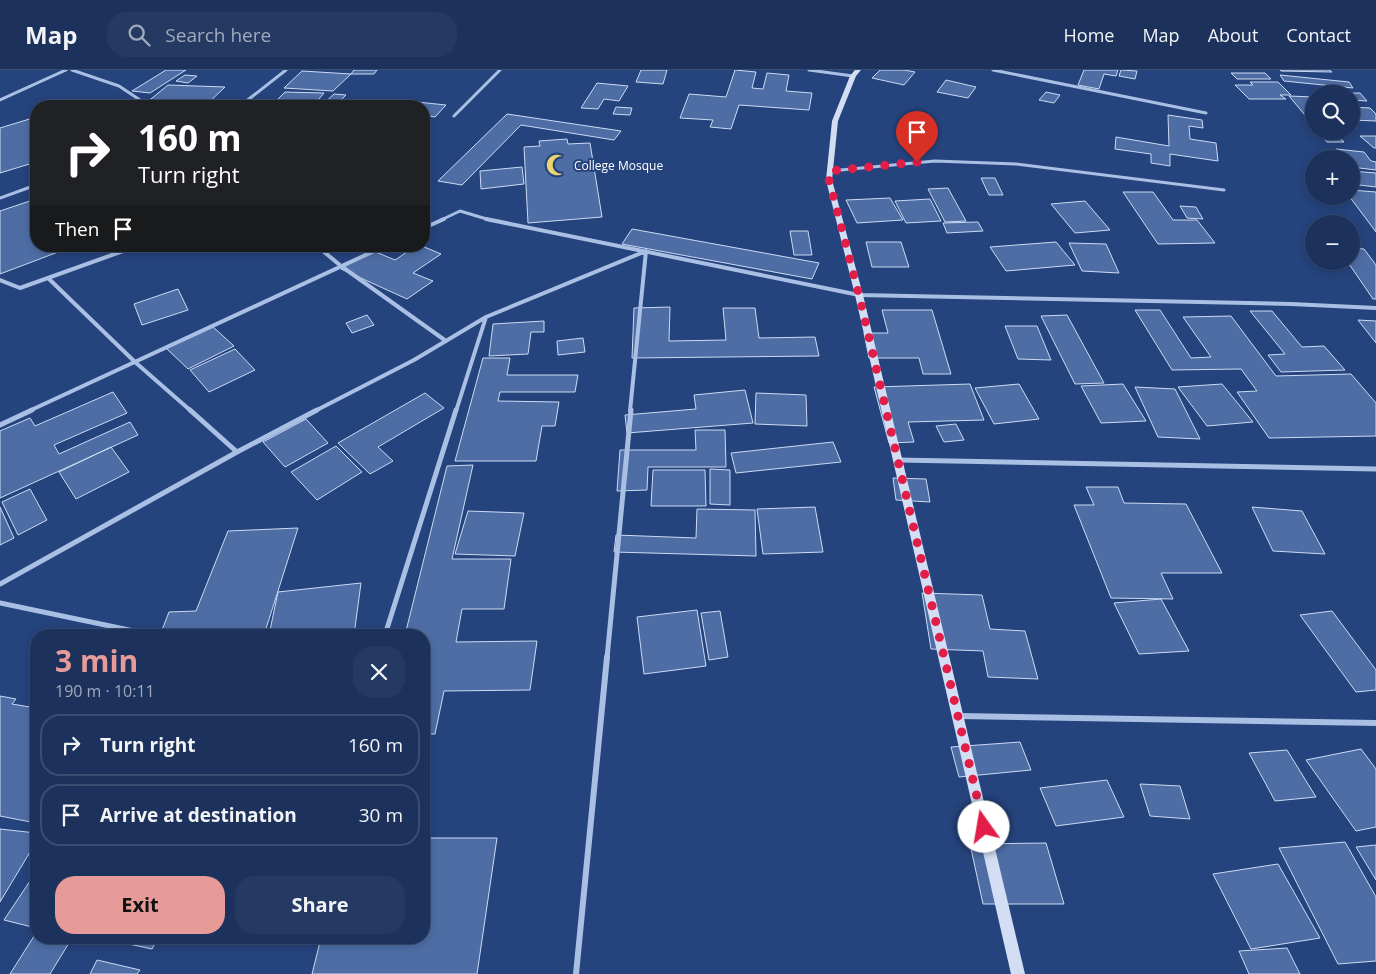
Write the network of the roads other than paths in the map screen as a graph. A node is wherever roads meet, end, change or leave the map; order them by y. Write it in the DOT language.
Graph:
graph roads {
  1 [pos="66,70"];
  2 [pos="72,70"];
  3 [pos="286,70"];
  4 [pos="500,70"];
  5 [pos="809,70"];
  6 [pos="993,70"];
  7 [pos="856,73"];
  8 [pos="0,100"];
  9 [pos="140,100"];
  10 [pos="248,100"];
  11 [pos="1206,113"];
  12 [pos="454,116"];
  13 [pos="830,171"];
  14 [pos="30,187"];
  15 [pos="1224,190"];
  16 [pos="0,198"];
  17 [pos="430,225"];
  18 [pos="646,251"];
  19 [pos="120,252"];
  20 [pos="324,252"];
  21 [pos="372,252"];
  22 [pos="341,266"];
  23 [pos="48,278"];
  24 [pos="0,280"];
  25 [pos="859,295"];
  26 [pos="1376,308"];
  27 [pos="486,317"];
  28 [pos="446,341"];
  29 [pos="135,362"];
  30 [pos="0,424"];
  31 [pos="238,452"];
  32 [pos="898,460"];
  33 [pos="1376,469"];
  34 [pos="0,584"];
  35 [pos="0,603"];
  36 [pos="124,629"];
  37 [pos="386,629"];
  38 [pos="959,716"];
  39 [pos="1376,723"];
  40 [pos="576,974"];
  41 [pos="1018,974"];
  1 -- 8 [label="street"];
  2 -- 9 [label="street"];
  3 -- 10 [label="street"];
  4 -- 12 [label="street"];
  5 -- 7 [label="street"];
  6 -- 11 [label="street"];
  7 -- 13 [label="street"];
  13 -- 15 [label="street"];
  13 -- 25 [label="street"];
  14 -- 16 [label="street"];
  17 -- 18 [label="street"];
  18 -- 25 [label="street"];
  18 -- 27 [label="street"];
  18 -- 40 [label="street"];
  19 -- 23 [label="street"];
  20 -- 22 [label="street"];
  21 -- 22 [label="street"];
  22 -- 28 [label="street"];
  22 -- 29 [label="street"];
  23 -- 24 [label="street"];
  23 -- 29 [label="street"];
  25 -- 26 [label="street"];
  25 -- 32 [label="street"];
  27 -- 28 [label="street"];
  27 -- 37 [label="street"];
  28 -- 31 [label="street"];
  29 -- 30 [label="street"];
  29 -- 31 [label="street"];
  31 -- 34 [label="street"];
  32 -- 33 [label="street"];
  32 -- 38 [label="street"];
  35 -- 36 [label="street"];
  38 -- 39 [label="street"];
  38 -- 41 [label="street"];
}
